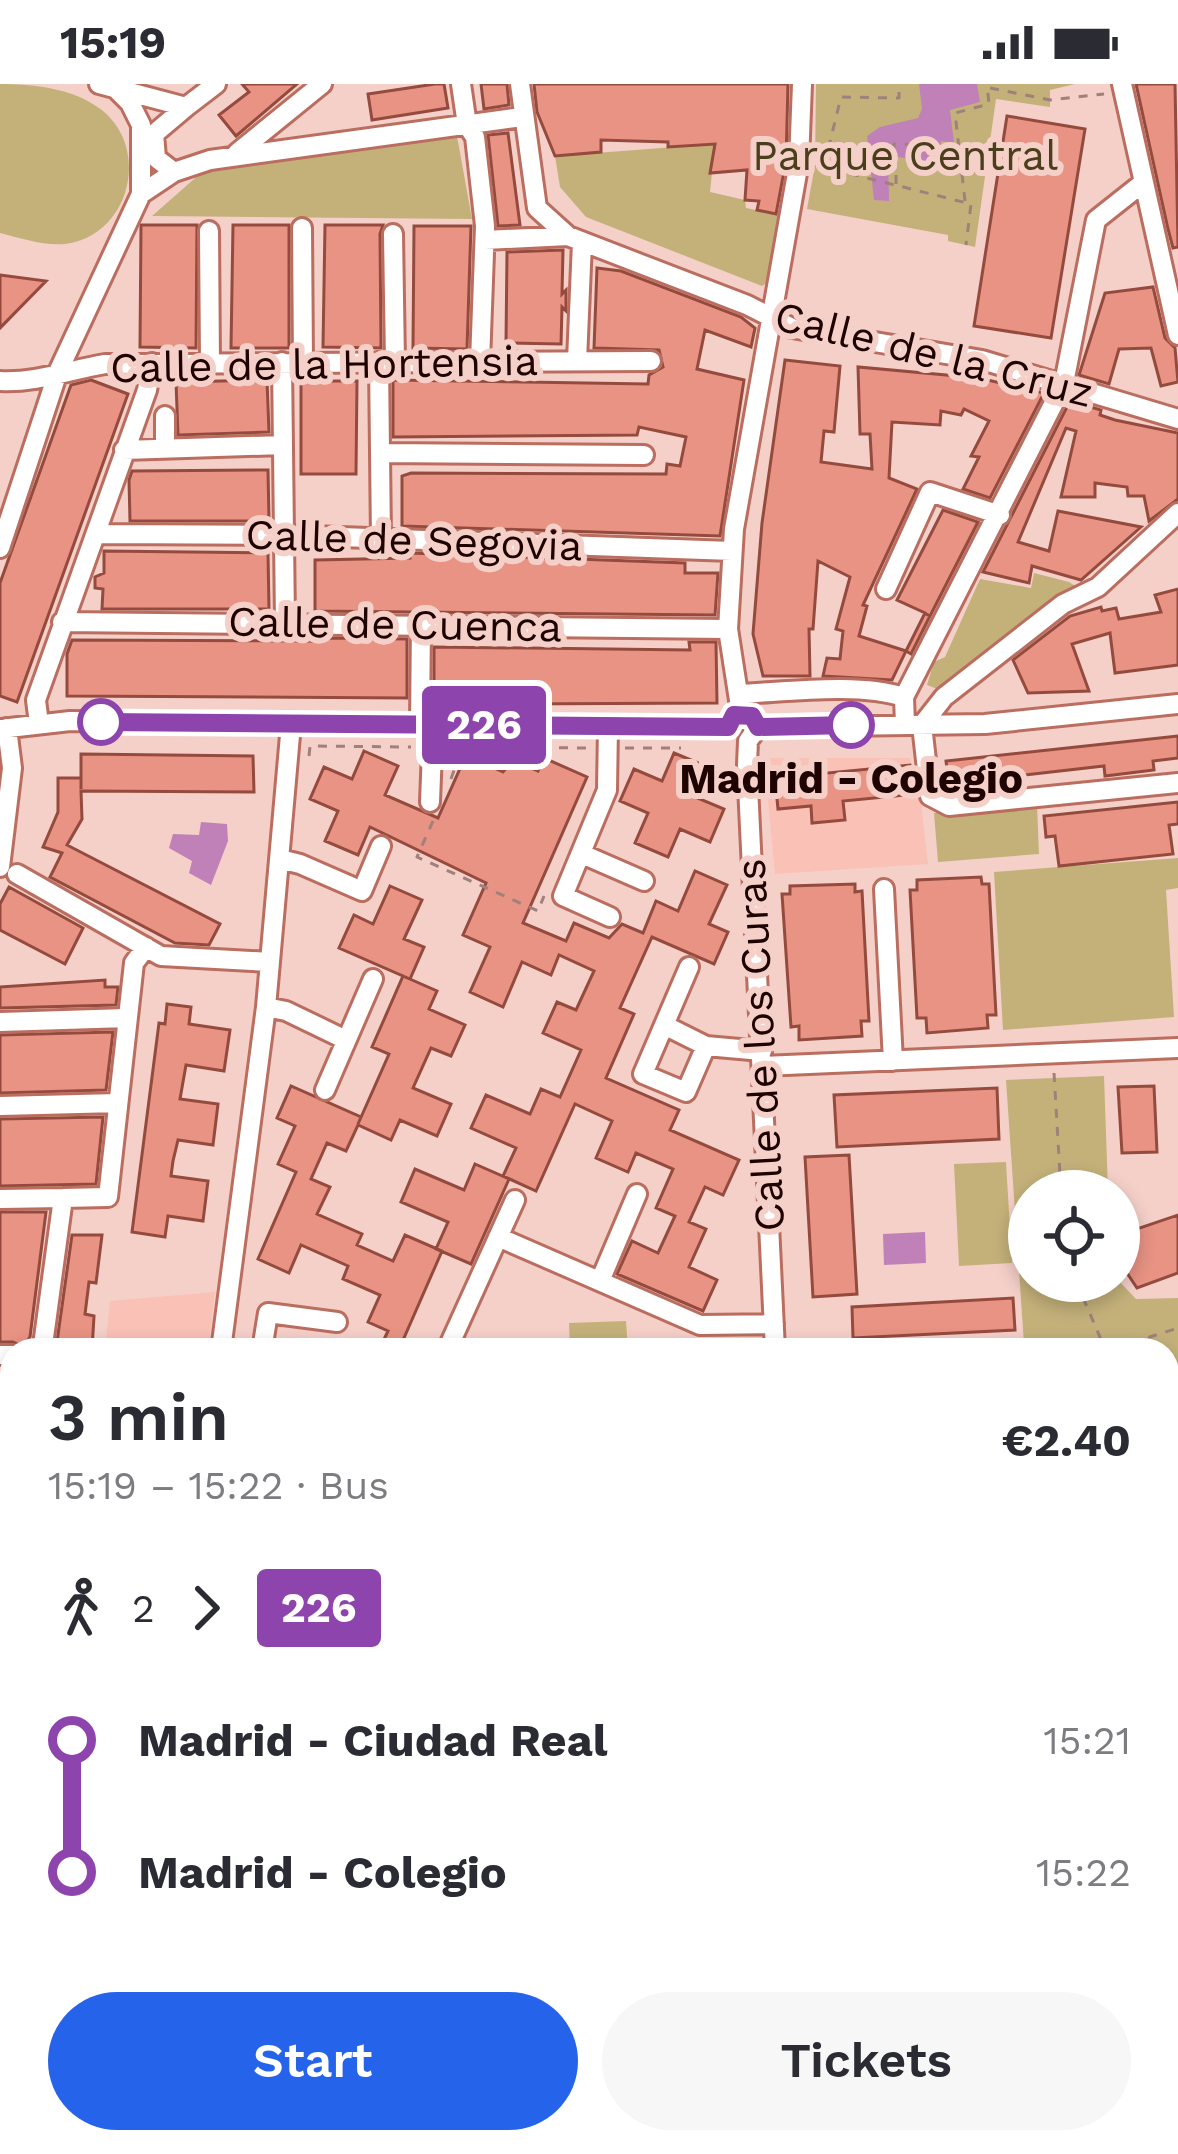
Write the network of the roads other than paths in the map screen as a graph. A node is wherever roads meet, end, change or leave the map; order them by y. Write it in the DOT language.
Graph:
graph roads {
  1 [pos="216,84"];
  2 [pos="322,84"];
  3 [pos="461,84"];
  4 [pos="520,84"];
  5 [pos="802,84"];
  6 [pos="1115,86"];
  7 [pos="108,87"];
  8 [pos="186,107"];
  9 [pos="522,117"];
  10 [pos="467,124"];
  11 [pos="234,156"];
  12 [pos="174,172"];
  13 [pos="1144,182"];
  14 [pos="141,194"];
  15 [pos="302,228"];
  16 [pos="209,231"];
  17 [pos="393,234"];
  18 [pos="575,239"];
  19 [pos="485,240"];
  20 [pos="1168,240"];
  21 [pos="771,319"];
  22 [pos="1178,335"];
  23 [pos="578,361"];
  24 [pos="651,361"];
  25 [pos="292,362"];
  26 [pos="387,362"];
  27 [pos="481,362"];
  28 [pos="152,363"];
  29 [pos="210,363"];
  30 [pos="58,372"];
  31 [pos="0,382"];
  32 [pos="1064,383"];
  33 [pos="165,416"];
  34 [pos="1178,419"];
  35 [pos="283,445"];
  36 [pos="165,448"];
  37 [pos="124,450"];
  38 [pos="380,454"];
  39 [pos="644,455"];
  40 [pos="1178,513"];
  41 [pos="1000,515"];
  42 [pos="4,525"];
  43 [pos="96,534"];
  44 [pos="284,535"];
  45 [pos="381,540"];
  46 [pos="0,548"];
  47 [pos="733,550"];
  48 [pos="886,589"];
  49 [pos="62,622"];
  50 [pos="285,622"];
  51 [pos="421,623"];
  52 [pos="728,629"];
  53 [pos="904,697"];
  54 [pos="1178,704"];
  55 [pos="735,711"];
  56 [pos="39,724"];
  57 [pos="291,724"];
  58 [pos="427,724"];
  59 [pos="914,725"];
  60 [pos="4,729"];
  61 [pos="753,734"];
  62 [pos="608,737"];
  63 [pos="1178,783"];
  64 [pos="436,805"];
  65 [pos="381,846"];
  66 [pos="582,854"];
  67 [pos="280,859"];
  68 [pos="9,870"];
  69 [pos="644,881"];
  70 [pos="884,889"];
  71 [pos="610,917"];
  72 [pos="154,952"];
  73 [pos="270,962"];
  74 [pos="689,967"];
  75 [pos="374,979"];
  76 [pos="266,1007"];
  77 [pos="128,1018"];
  78 [pos="0,1022"];
  79 [pos="664,1025"];
  80 [pos="346,1040"];
  81 [pos="706,1046"];
  82 [pos="1178,1048"];
  83 [pos="762,1059"];
  84 [pos="893,1060"];
  85 [pos="325,1090"];
  86 [pos="118,1103"];
  87 [pos="0,1106"];
  88 [pos="637,1194"];
  89 [pos="63,1198"];
  90 [pos="0,1199"];
  91 [pos="515,1200"];
  92 [pos="498,1237"];
  93 [pos="600,1280"];
  94 [pos="338,1322"];
  95 [pos="774,1324"];
  96 [pos="44,1338"];
  97 [pos="223,1338"];
  98 [pos="264,1338"];
  99 [pos="452,1338"];
  100 [pos="775,1338"];
  1 -- 8 [label="street"];
  2 -- 11 [label="street"];
  3 -- 10 [label="street"];
  4 -- 9 [label="street"];
  5 -- 21 [label="street"];
  6 -- 13 [label="street"];
  7 -- 8 [label="street"];
  7 -- 14 [label="street"];
  8 -- 12 [label="street"];
  9 -- 10 [label="street"];
  9 -- 18 [label="street"];
  10 -- 11 [label="street"];
  10 -- 19 [label="street"];
  11 -- 12 [label="street"];
  12 -- 14 [label="street"];
  13 -- 20 [label="street"];
  13 -- 32 [label="street"];
  14 -- 30 [label="street"];
  15 -- 25 [label="street"];
  16 -- 29 [label="street"];
  17 -- 26 [label="street"];
  18 -- 19 [label="street, Calle de la Cruz"];
  18 -- 21 [label="street, Calle de la Cruz"];
  18 -- 23 [label="street"];
  19 -- 27 [label="street"];
  20 -- 22 [label="street"];
  21 -- 32 [label="street, Calle de la Cruz"];
  21 -- 47 [label="street"];
  23 -- 24 [label="street, Calle de la Hortensia"];
  23 -- 27 [label="street, Calle de la Hortensia"];
  25 -- 26 [label="street, Calle de la Hortensia"];
  25 -- 29 [label="street, Calle de la Hortensia"];
  25 -- 35 [label="street"];
  26 -- 27 [label="street, Calle de la Hortensia"];
  26 -- 38 [label="street"];
  28 -- 29 [label="street, Calle de la Hortensia"];
  28 -- 30 [label="street, Calle de la Hortensia"];
  28 -- 37 [label="street"];
  30 -- 31 [label="street, Calle de la Hortensia"];
  30 -- 42 [label="street"];
  32 -- 34 [label="street, Calle de la Cruz"];
  32 -- 41 [label="street"];
  33 -- 36 [label="street"];
  35 -- 36 [label="street"];
  35 -- 44 [label="street"];
  36 -- 37 [label="street"];
  37 -- 43 [label="street"];
  38 -- 39 [label="street"];
  38 -- 45 [label="street"];
  40 -- 59 [label="street"];
  41 -- 48 [label="street"];
  41 -- 53 [label="street"];
  42 -- 46 [label="street"];
  43 -- 44 [label="street, Calle de Segovia"];
  43 -- 49 [label="street"];
  44 -- 45 [label="street, Calle de Segovia"];
  44 -- 50 [label="street"];
  45 -- 47 [label="street, Calle de Segovia"];
  47 -- 52 [label="street"];
  49 -- 50 [label="street, Calle de Cuenca"];
  49 -- 56 [label="street"];
  50 -- 51 [label="street, Calle de Cuenca"];
  51 -- 52 [label="street, Calle de Cuenca"];
  51 -- 58 [label="street"];
  52 -- 55 [label="street"];
  53 -- 55 [label="street"];
  53 -- 59 [label="street"];
  54 -- 59 [label="street"];
  55 -- 61 [label="street"];
  55 -- 62 [label="street"];
  56 -- 57 [label="street"];
  56 -- 60 [label="street"];
  57 -- 58 [label="street"];
  57 -- 67 [label="street"];
  58 -- 62 [label="street"];
  58 -- 64 [label="street"];
  59 -- 61 [label="street"];
  59 -- 63 [label="street"];
  60 -- 68 [label="street"];
  61 -- 83 [label="street, Calle de los Curas"];
  62 -- 66 [label="street"];
  65 -- 67 [label="street"];
  66 -- 69 [label="street"];
  66 -- 71 [label="street"];
  67 -- 73 [label="street"];
  68 -- 72 [label="street"];
  70 -- 84 [label="street"];
  72 -- 73 [label="street"];
  72 -- 77 [label="street"];
  73 -- 76 [label="street"];
  74 -- 79 [label="street"];
  75 -- 80 [label="street"];
  76 -- 80 [label="street"];
  76 -- 97 [label="street"];
  77 -- 78 [label="street"];
  77 -- 86 [label="street"];
  79 -- 81 [label="street"];
  79 -- 81 [label="street"];
  80 -- 85 [label="street"];
  81 -- 83 [label="street"];
  82 -- 84 [label="street"];
  83 -- 84 [label="street"];
  83 -- 95 [label="street, Calle de los Curas"];
  86 -- 87 [label="street"];
  86 -- 89 [label="street"];
  88 -- 93 [label="street"];
  89 -- 90 [label="street"];
  89 -- 96 [label="street"];
  91 -- 92 [label="street"];
  92 -- 93 [label="street"];
  92 -- 99 [label="street"];
  93 -- 95 [label="street"];
  94 -- 98 [label="street"];
  95 -- 100 [label="street, Calle de los Curas"];
}
